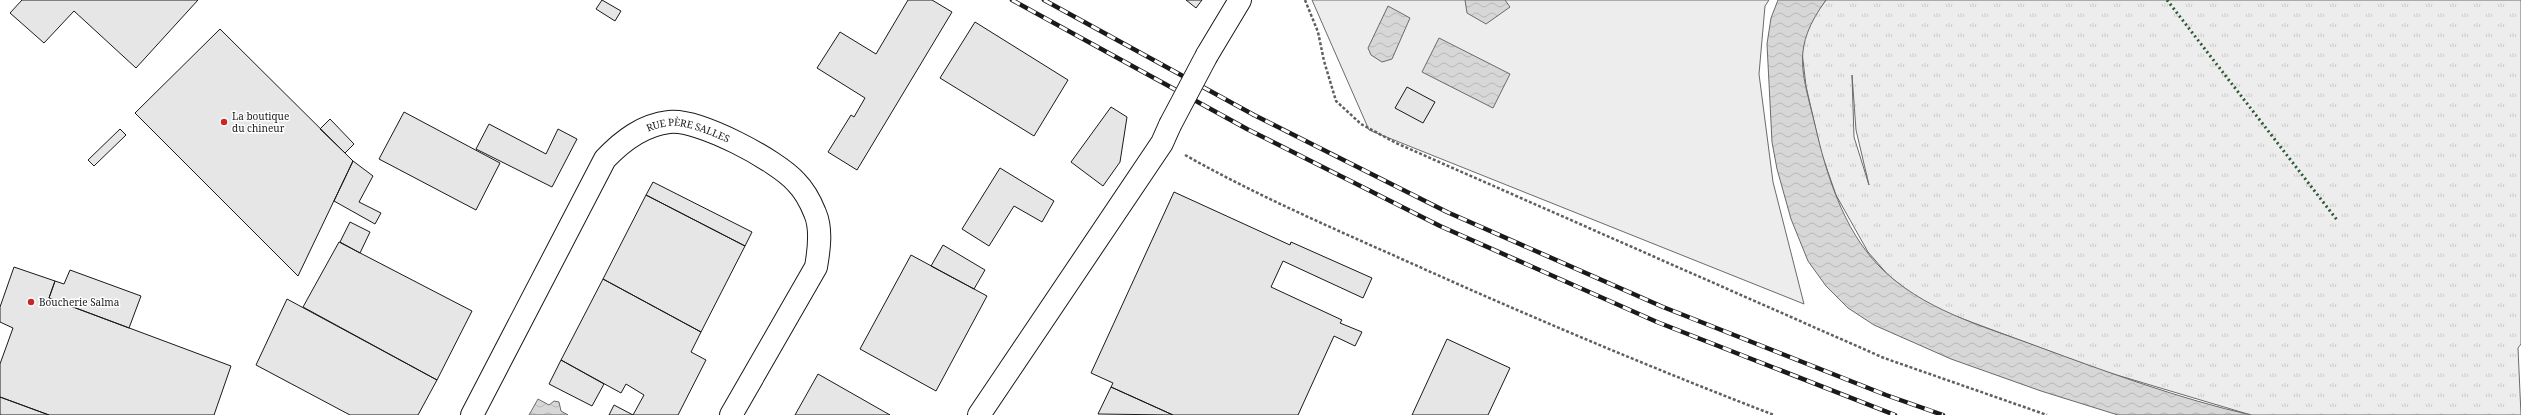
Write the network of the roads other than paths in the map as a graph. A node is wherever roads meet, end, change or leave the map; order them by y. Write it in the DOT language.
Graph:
graph roads {
  1 [pos="1240,0"];
  2 [pos="472,415"];
  3 [pos="731,415"];
  4 [pos="979,415"];
  1 -- 4 [label="street, bridge"];
  2 -- 3 [label="street, RUE PÈRE SALLES"];
}
